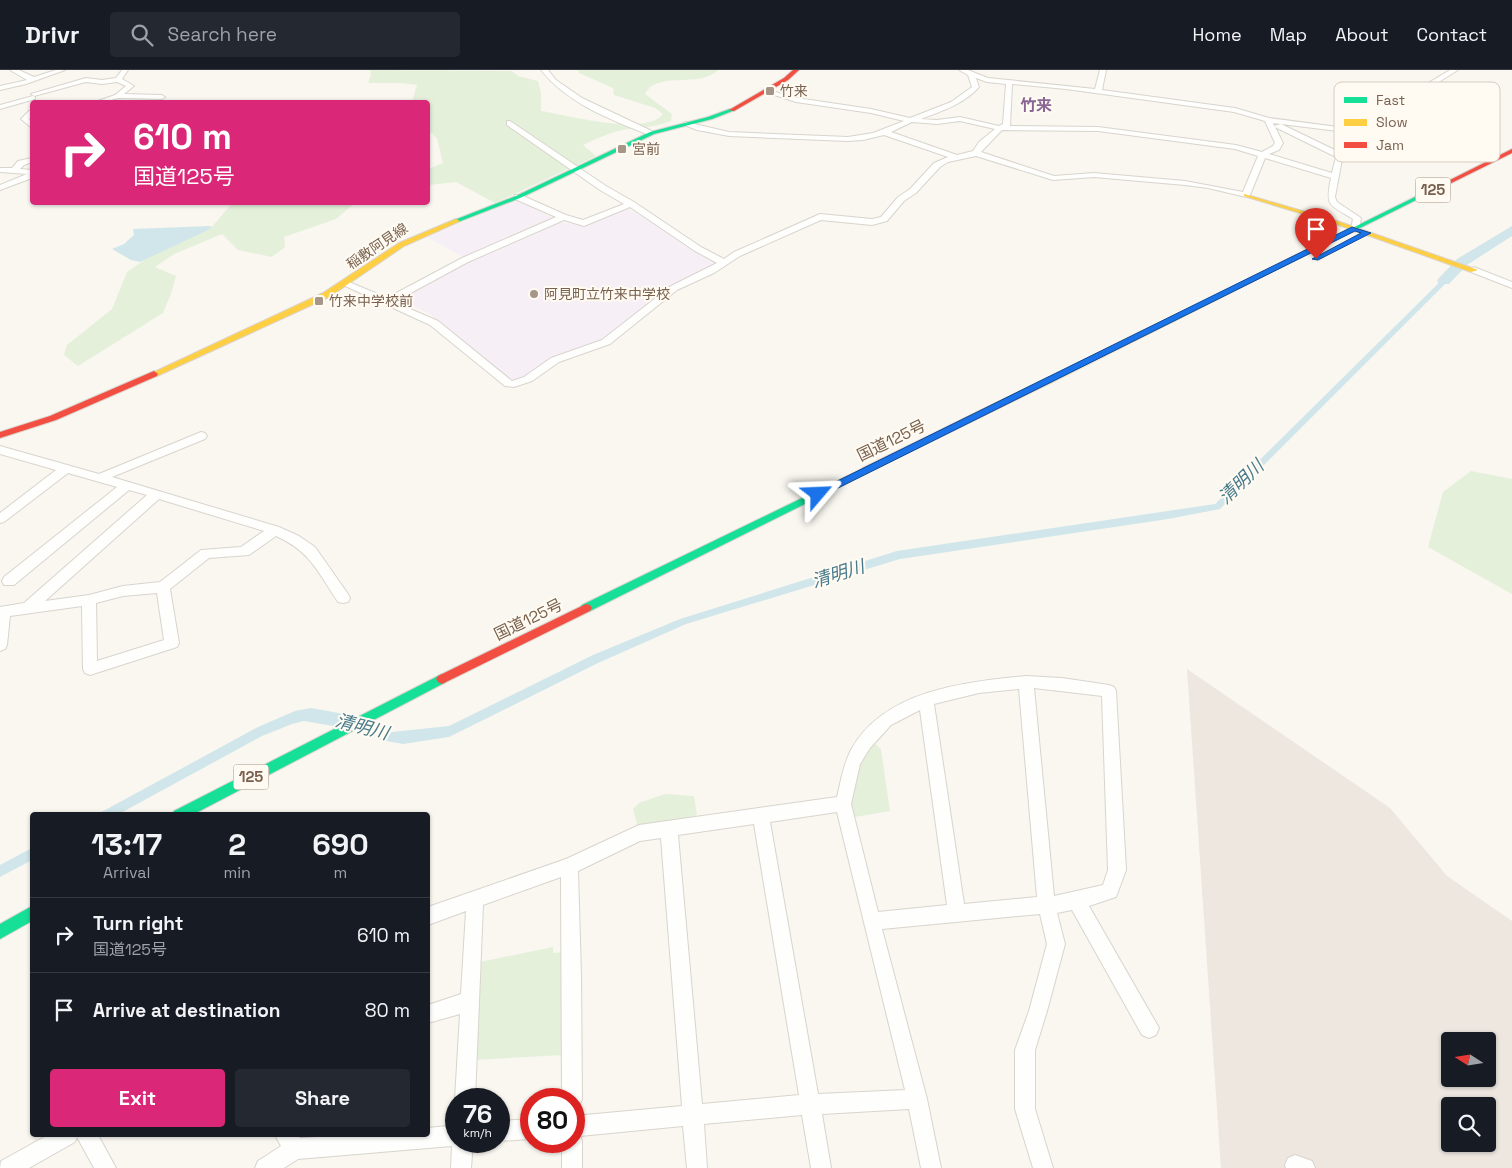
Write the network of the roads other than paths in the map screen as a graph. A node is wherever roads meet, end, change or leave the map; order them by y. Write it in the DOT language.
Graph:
graph roads {
  1 [pos="13,70"];
  2 [pos="62,70"];
  3 [pos="125,70"];
  4 [pos="544,70"];
  5 [pos="796,70"];
  6 [pos="962,70"];
  7 [pos="1103,70"];
  8 [pos="1455,70"];
  9 [pos="971,75"];
  10 [pos="118,80"];
  11 [pos="30,81"];
  12 [pos="1435,82"];
  13 [pos="1009,84"];
  14 [pos="13,86"];
  15 [pos="0,88"];
  16 [pos="765,91"];
  17 [pos="1098,92"];
  18 [pos="117,96"];
  19 [pos="162,96"];
  20 [pos="33,98"];
  21 [pos="106,100"];
  22 [pos="0,108"];
  23 [pos="30,115"];
  24 [pos="910,120"];
  25 [pos="1268,120"];
  26 [pos="510,123"];
  27 [pos="30,124"];
  28 [pos="686,124"];
  29 [pos="1000,128"];
  30 [pos="1334,129"];
  31 [pos="884,132"];
  32 [pos="652,133"];
  33 [pos="1512,151"];
  34 [pos="976,153"];
  35 [pos="1334,153"];
  36 [pos="1262,155"];
  37 [pos="954,157"];
  38 [pos="1500,157"];
  39 [pos="30,160"];
  40 [pos="1512,160"];
  41 [pos="1340,162"];
  42 [pos="1490,162"];
  43 [pos="577,169"];
  44 [pos="0,170"];
  45 [pos="14,171"];
  46 [pos="30,173"];
  47 [pos="30,174"];
  48 [pos="1334,176"];
  49 [pos="0,188"];
  50 [pos="1246,195"];
  51 [pos="518,197"];
  52 [pos="631,204"];
  53 [pos="563,217"];
  54 [pos="1355,229"];
  55 [pos="1367,233"];
  56 [pos="723,262"];
  57 [pos="1474,270"];
  58 [pos="346,284"];
  59 [pos="1512,285"];
  60 [pos="388,301"];
  61 [pos="0,435"];
  62 [pos="202,436"];
  63 [pos="0,450"];
  64 [pos="65,469"];
  65 [pos="99,478"];
  66 [pos="126,486"];
  67 [pos="156,494"];
  68 [pos="836,498"];
  69 [pos="0,519"];
  70 [pos="275,530"];
  71 [pos="9,581"];
  72 [pos="162,587"];
  73 [pos="344,598"];
  74 [pos="89,600"];
  75 [pos="28,608"];
  76 [pos="2,611"];
  77 [pos="1,639"];
  78 [pos="1026,682"];
  79 [pos="926,702"];
  80 [pos="843,804"];
  81 [pos="185,812"];
  82 [pos="761,816"];
  83 [pos="669,829"];
  84 [pos="569,866"];
  85 [pos="475,899"];
  86 [pos="1076,900"];
  87 [pos="1046,905"];
  88 [pos="30,914"];
  89 [pos="957,914"];
  90 [pos="430,915"];
  91 [pos="871,922"];
  92 [pos="0,932"];
  93 [pos="470,1001"];
  94 [pos="430,1013"];
  95 [pos="1150,1028"];
  96 [pos="466,1088"];
  97 [pos="572,1088"];
  98 [pos="916,1099"];
  99 [pos="811,1104"];
  100 [pos="694,1115"];
  101 [pos="585,1125"];
  102 [pos="445,1136"];
  103 [pos="64,1137"];
  104 [pos="88,1137"];
  105 [pos="290,1142"];
  106 [pos="462,1153"];
  107 [pos="572,1153"];
  108 [pos="8,1168"];
  109 [pos="106,1168"];
  110 [pos="265,1168"];
  111 [pos="461,1168"];
  112 [pos="572,1168"];
  113 [pos="697,1168"];
  114 [pos="820,1168"];
  115 [pos="931,1168"];
  116 [pos="1043,1168"];
  1 -- 11 [label="street"];
  2 -- 11 [label="street"];
  3 -- 10 [label="street"];
  4 -- 32 [label="street"];
  5 -- 16 [label="main road, 稲敷阿見線"];
  6 -- 9 [label="street"];
  7 -- 17 [label="street"];
  8 -- 12 [label="street"];
  9 -- 13 [label="street"];
  9 -- 24 [label="street"];
  10 -- 18 [label="street"];
  10 -- 20 [label="street"];
  11 -- 14 [label="street"];
  13 -- 17 [label="street"];
  13 -- 29 [label="street"];
  14 -- 15 [label="street"];
  14 -- 20 [label="street"];
  16 -- 24 [label="street"];
  16 -- 28 [label="main road, 稲敷阿見線"];
  17 -- 25 [label="street"];
  18 -- 19 [label="street"];
  18 -- 21 [label="street"];
  20 -- 22 [label="street"];
  23 -- 27 [label="street"];
  24 -- 29 [label="street"];
  24 -- 31 [label="street"];
  25 -- 30 [label="street"];
  25 -- 35 [label="street"];
  25 -- 36 [label="street"];
  26 -- 43 [label="street"];
  28 -- 31 [label="street"];
  28 -- 32 [label="main road, 稲敷阿見線"];
  29 -- 34 [label="street"];
  29 -- 36 [label="street"];
  31 -- 37 [label="street"];
  32 -- 43 [label="main road, 稲敷阿見線"];
  33 -- 38 [label="main road, 国道125号 / 125"];
  34 -- 37 [label="street"];
  34 -- 50 [label="street"];
  36 -- 48 [label="street"];
  36 -- 50 [label="street"];
  37 -- 56 [label="street"];
  39 -- 45 [label="street"];
  40 -- 55 [label="main road, 国道125号 / 125"];
  41 -- 48 [label="street"];
  42 -- 54 [label="main road, 国道125号 / 125"];
  43 -- 51 [label="main road, 稲敷阿見線"];
  43 -- 52 [label="street"];
  44 -- 45 [label="street"];
  45 -- 46 [label="street"];
  47 -- 49 [label="street"];
  48 -- 54 [label="street"];
  50 -- 54 [label="main road"];
  51 -- 53 [label="street"];
  51 -- 58 [label="main road, 稲敷阿見線"];
  52 -- 53 [label="street"];
  52 -- 56 [label="street"];
  53 -- 60 [label="street"];
  54 -- 55 [label="main road"];
  54 -- 81 [label="main road, 国道125号 / 125"];
  55 -- 57 [label="main road"];
  55 -- 68 [label="main road, 国道125号 / 125"];
  56 -- 60 [label="street"];
  57 -- 59 [label="street"];
  58 -- 60 [label="street"];
  58 -- 61 [label="main road, 稲敷阿見線"];
  62 -- 65 [label="street"];
  63 -- 64 [label="street"];
  64 -- 65 [label="street"];
  64 -- 69 [label="street"];
  65 -- 66 [label="street"];
  66 -- 67 [label="street"];
  66 -- 71 [label="street"];
  67 -- 70 [label="street"];
  67 -- 75 [label="street"];
  70 -- 72 [label="street"];
  70 -- 73 [label="street"];
  72 -- 74 [label="street"];
  72 -- 74 [label="street"];
  74 -- 75 [label="street"];
  75 -- 76 [label="street"];
  76 -- 77 [label="street"];
  78 -- 79 [label="street"];
  78 -- 86 [label="street"];
  78 -- 87 [label="street"];
  79 -- 80 [label="street"];
  79 -- 89 [label="street"];
  80 -- 82 [label="street"];
  80 -- 91 [label="street"];
  82 -- 83 [label="street"];
  82 -- 99 [label="street"];
  83 -- 84 [label="street"];
  83 -- 100 [label="street"];
  84 -- 85 [label="street"];
  84 -- 97 [label="street"];
  85 -- 90 [label="street"];
  85 -- 93 [label="street"];
  86 -- 87 [label="street"];
  86 -- 95 [label="street"];
  87 -- 89 [label="street"];
  87 -- 116 [label="street"];
  88 -- 92 [label="main road"];
  89 -- 91 [label="street"];
  91 -- 98 [label="street"];
  93 -- 94 [label="street"];
  93 -- 96 [label="street"];
  98 -- 99 [label="street"];
  98 -- 115 [label="street"];
  99 -- 100 [label="street"];
  99 -- 114 [label="street"];
  100 -- 101 [label="street"];
  100 -- 113 [label="street"];
  102 -- 105 [label="street"];
  103 -- 108 [label="street"];
  104 -- 109 [label="street"];
  105 -- 110 [label="street"];
  106 -- 111 [label="street"];
  107 -- 112 [label="street"];
}
